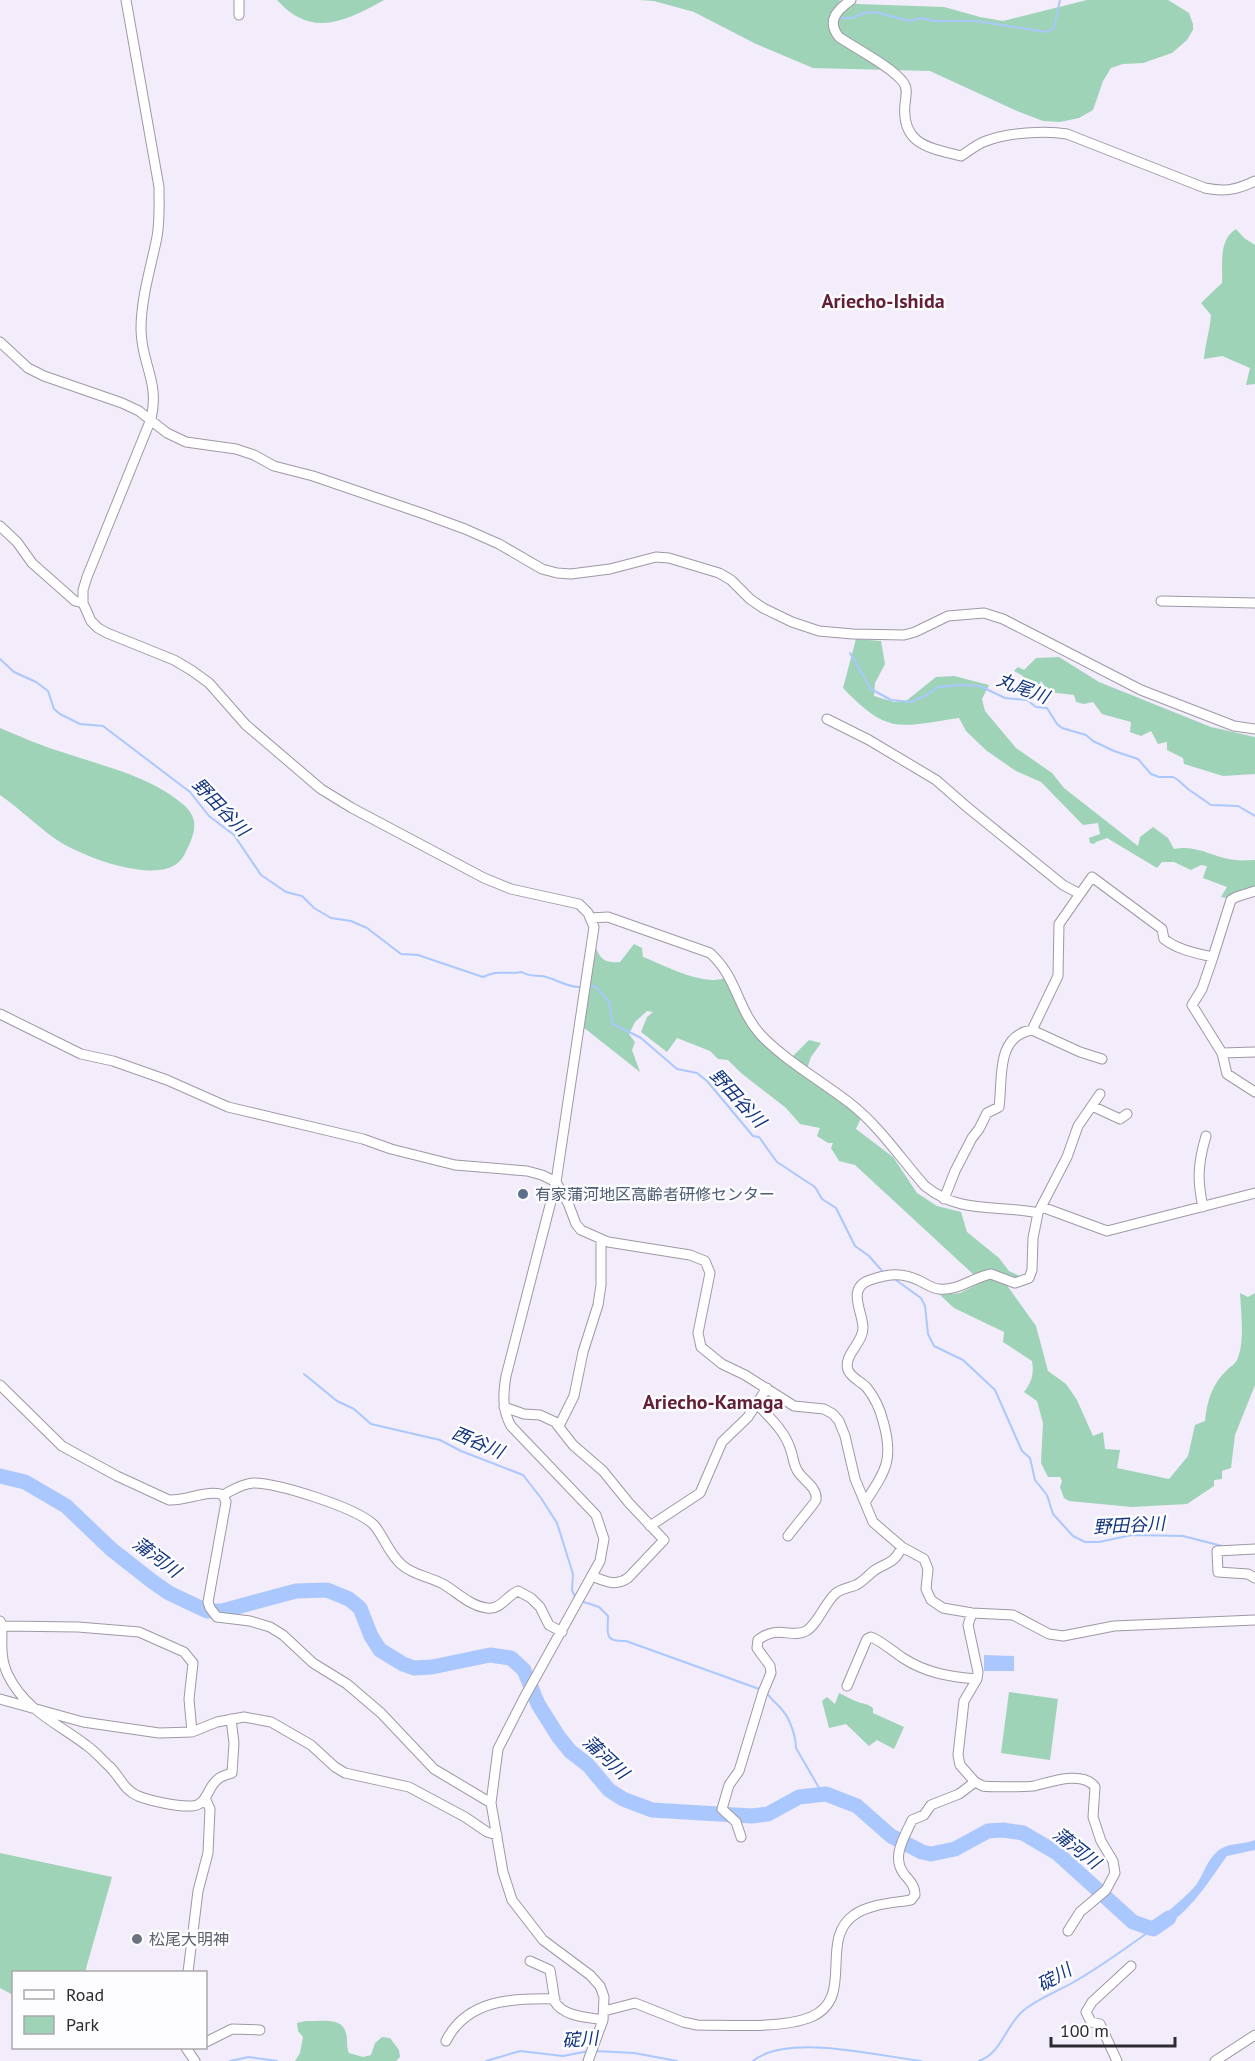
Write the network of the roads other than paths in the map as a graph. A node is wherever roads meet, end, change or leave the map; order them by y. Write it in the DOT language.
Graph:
graph roads {
  1 [pos="126,0"];
  2 [pos="239,0"];
  3 [pos="851,0"];
  4 [pos="239,15"];
  5 [pos="1255,181"];
  6 [pos="0,342"];
  7 [pos="151,419"];
  8 [pos="0,526"];
  9 [pos="1161,601"];
  10 [pos="83,603"];
  11 [pos="1255,603"];
  12 [pos="827,719"];
  13 [pos="1255,729"];
  14 [pos="1255,891"];
  15 [pos="1080,894"];
  16 [pos="591,918"];
  17 [pos="1213,957"];
  18 [pos="0,1014"];
  19 [pos="1032,1030"];
  20 [pos="1255,1052"];
  21 [pos="1222,1053"];
  22 [pos="1102,1059"];
  23 [pos="1255,1092"];
  24 [pos="1100,1094"];
  25 [pos="1092,1106"];
  26 [pos="1127,1114"];
  27 [pos="1206,1136"];
  28 [pos="556,1182"];
  29 [pos="1255,1193"];
  30 [pos="944,1199"];
  31 [pos="1203,1207"];
  32 [pos="1040,1210"];
  33 [pos="601,1240"];
  34 [pos="0,1384"];
  35 [pos="767,1388"];
  36 [pos="757,1404"];
  37 [pos="504,1407"];
  38 [pos="559,1426"];
  39 [pos="223,1495"];
  40 [pos="866,1501"];
  41 [pos="650,1526"];
  42 [pos="788,1536"];
  43 [pos="902,1547"];
  44 [pos="1255,1549"];
  45 [pos="592,1576"];
  46 [pos="1255,1578"];
  47 [pos="972,1613"];
  48 [pos="1255,1620"];
  49 [pos="1,1624"];
  50 [pos="562,1632"];
  51 [pos="977,1679"];
  52 [pos="847,1686"];
  53 [pos="0,1700"];
  54 [pos="34,1710"];
  55 [pos="231,1719"];
  56 [pos="192,1732"];
  57 [pos="975,1782"];
  58 [pos="206,1800"];
  59 [pos="491,1803"];
  60 [pos="497,1835"];
  61 [pos="741,1837"];
  62 [pos="1068,1931"];
  63 [pos="560,1952"];
  64 [pos="530,1961"];
  65 [pos="1131,1965"];
  66 [pos="550,1970"];
  67 [pos="188,1971"];
  68 [pos="555,1999"];
  69 [pos="604,2016"];
  70 [pos="260,2030"];
  71 [pos="1255,2035"];
  72 [pos="446,2041"];
  73 [pos="207,2042"];
  74 [pos="589,2059"];
  75 [pos="1117,2061"];
  76 [pos="1215,2061"];
  1 -- 7 [label="street"];
  2 -- 4 [label="street"];
  3 -- 5 [label="street"];
  6 -- 7 [label="street"];
  7 -- 10 [label="street"];
  7 -- 13 [label="street"];
  8 -- 10 [label="street"];
  9 -- 11 [label="street"];
  10 -- 16 [label="street"];
  12 -- 15 [label="street"];
  14 -- 17 [label="street"];
  15 -- 17 [label="street"];
  15 -- 19 [label="street"];
  16 -- 28 [label="street"];
  16 -- 30 [label="street"];
  17 -- 21 [label="street"];
  18 -- 28 [label="street"];
  19 -- 22 [label="street"];
  19 -- 30 [label="street"];
  20 -- 21 [label="street"];
  21 -- 23 [label="street"];
  24 -- 25 [label="street"];
  25 -- 26 [label="street"];
  25 -- 32 [label="street"];
  27 -- 31 [label="street"];
  28 -- 33 [label="street"];
  28 -- 37 [label="street"];
  29 -- 31 [label="street"];
  30 -- 32 [label="street"];
  31 -- 32 [label="street"];
  32 -- 40 [label="street"];
  33 -- 35 [label="street"];
  33 -- 38 [label="street"];
  34 -- 39 [label="street"];
  35 -- 36 [label="street"];
  35 -- 40 [label="street"];
  36 -- 41 [label="street"];
  36 -- 42 [label="street"];
  37 -- 38 [label="street"];
  37 -- 45 [label="street"];
  38 -- 41 [label="street"];
  39 -- 50 [label="street"];
  39 -- 59 [label="street"];
  40 -- 43 [label="street"];
  41 -- 45 [label="street"];
  43 -- 47 [label="street"];
  43 -- 61 [label="street"];
  44 -- 46 [label="street"];
  45 -- 50 [label="street"];
  47 -- 48 [label="street"];
  47 -- 51 [label="street"];
  49 -- 54 [label="street"];
  49 -- 56 [label="street"];
  50 -- 59 [label="street"];
  51 -- 52 [label="street"];
  51 -- 57 [label="street"];
  53 -- 54 [label="street"];
  54 -- 56 [label="street"];
  54 -- 58 [label="street"];
  55 -- 56 [label="street"];
  55 -- 58 [label="street"];
  55 -- 60 [label="street"];
  57 -- 62 [label="street"];
  57 -- 69 [label="street"];
  58 -- 67 [label="street"];
  59 -- 60 [label="street"];
  60 -- 63 [label="street"];
  63 -- 66 [label="street"];
  63 -- 69 [label="street"];
  64 -- 66 [label="street"];
  65 -- 75 [label="street"];
  66 -- 68 [label="street"];
  68 -- 69 [label="street"];
  68 -- 72 [label="street"];
  69 -- 74 [label="street"];
  70 -- 73 [label="street"];
  71 -- 76 [label="street"];
}
